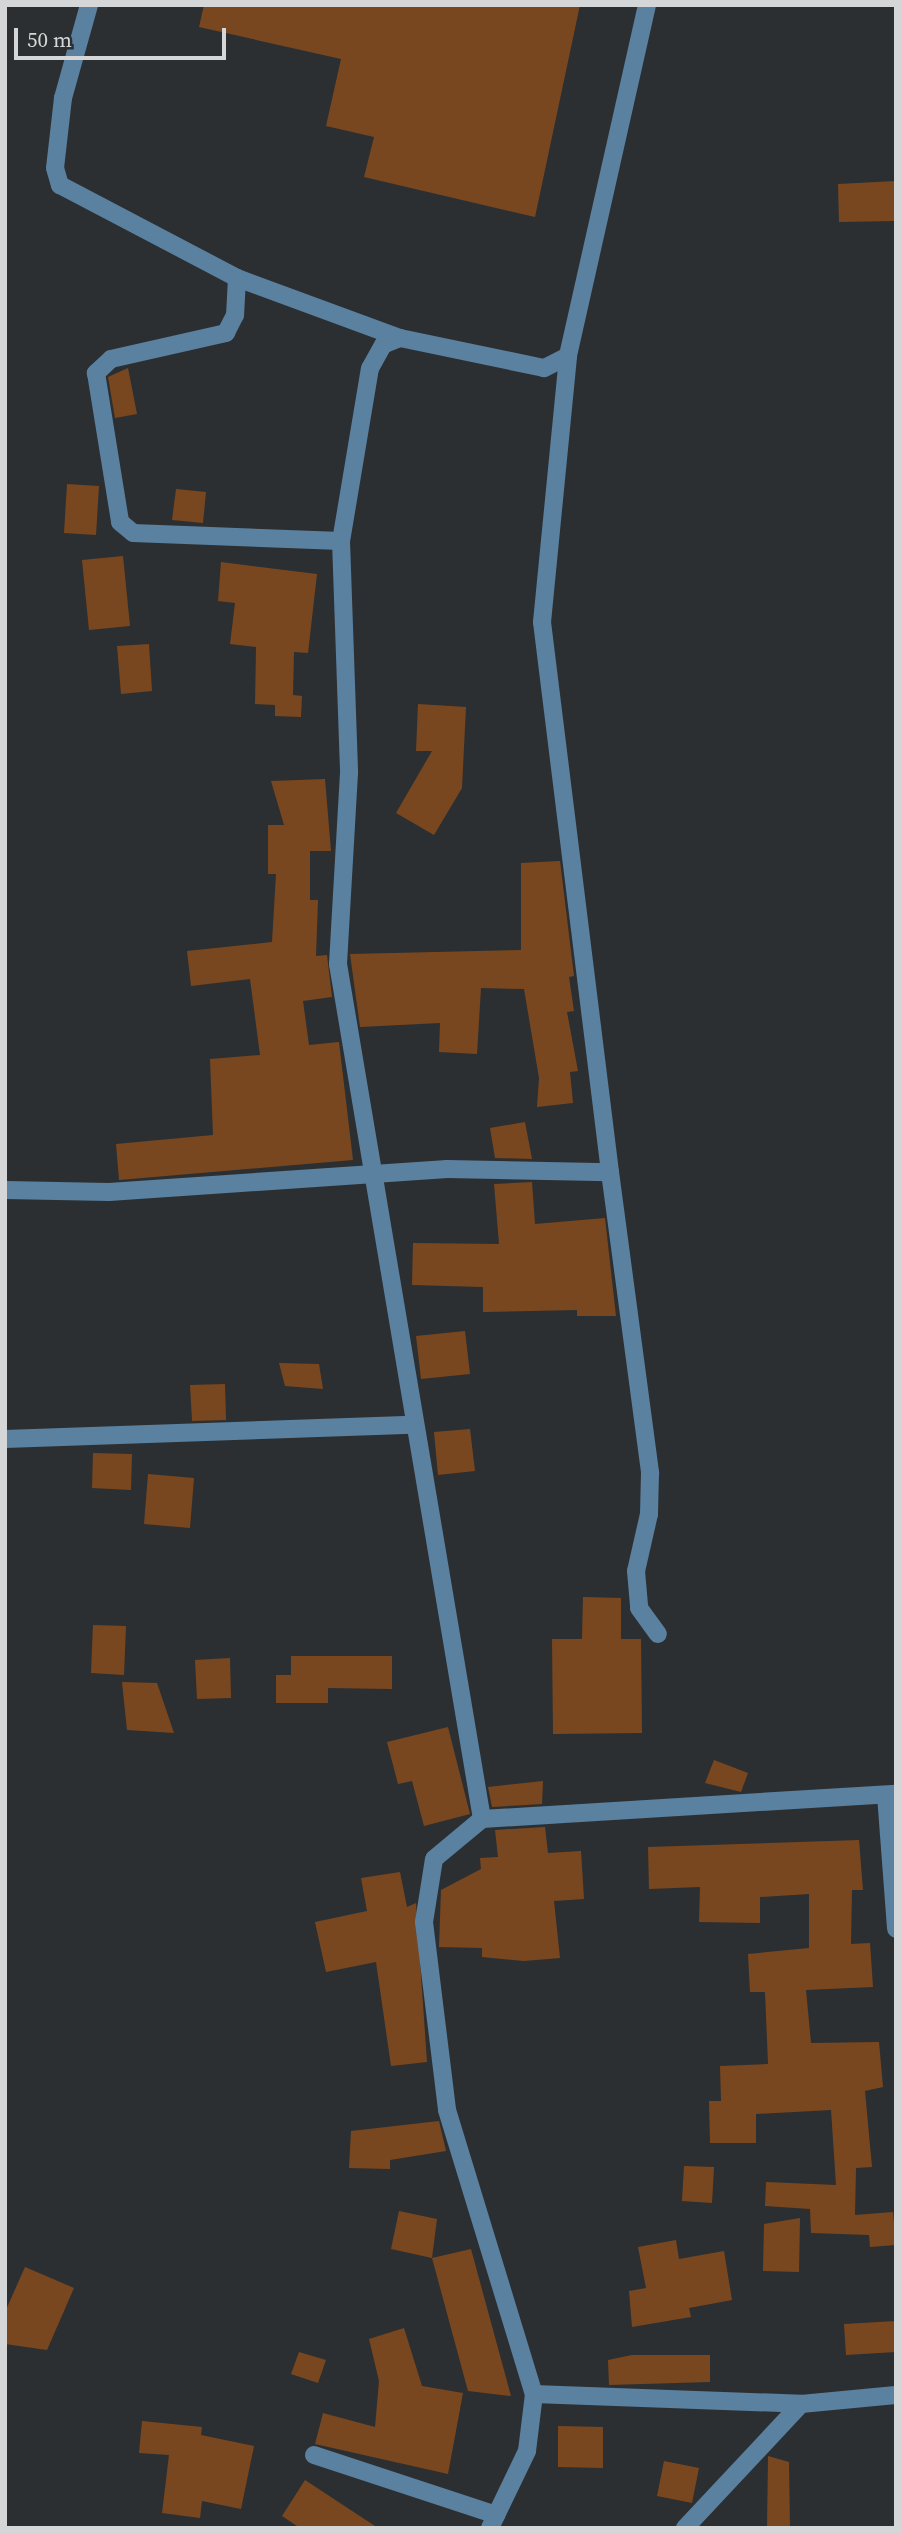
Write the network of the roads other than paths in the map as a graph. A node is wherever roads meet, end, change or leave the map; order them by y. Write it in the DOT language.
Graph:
graph roads {
  1 [pos="89,5"];
  2 [pos="647,5"];
  3 [pos="237,278"];
  4 [pos="400,338"];
  5 [pos="568,356"];
  6 [pos="341,541"];
  7 [pos="610,1172"];
  8 [pos="370,1176"];
  9 [pos="5,1190"];
  10 [pos="412,1425"];
  11 [pos="5,1439"];
  12 [pos="658,1634"];
  13 [pos="891,1794"];
  14 [pos="481,1819"];
  15 [pos="896,1929"];
  16 [pos="534,2395"];
  17 [pos="896,2395"];
  18 [pos="801,2404"];
  19 [pos="314,2455"];
  20 [pos="493,2521"];
  21 [pos="685,2528"];
  1 -- 3 [label="street"];
  2 -- 5 [label="street"];
  3 -- 4 [label="street"];
  3 -- 6 [label="street"];
  4 -- 5 [label="street"];
  4 -- 6 [label="street"];
  5 -- 7 [label="street"];
  6 -- 8 [label="street"];
  7 -- 8 [label="street"];
  7 -- 12 [label="street"];
  8 -- 9 [label="street"];
  8 -- 10 [label="street"];
  10 -- 11 [label="street"];
  10 -- 14 [label="street"];
  13 -- 14 [label="street"];
  13 -- 15 [label="street"];
  14 -- 16 [label="street"];
  16 -- 18 [label="street"];
  16 -- 20 [label="street"];
  17 -- 18 [label="street"];
  18 -- 21 [label="street"];
  19 -- 20 [label="street"];
}
